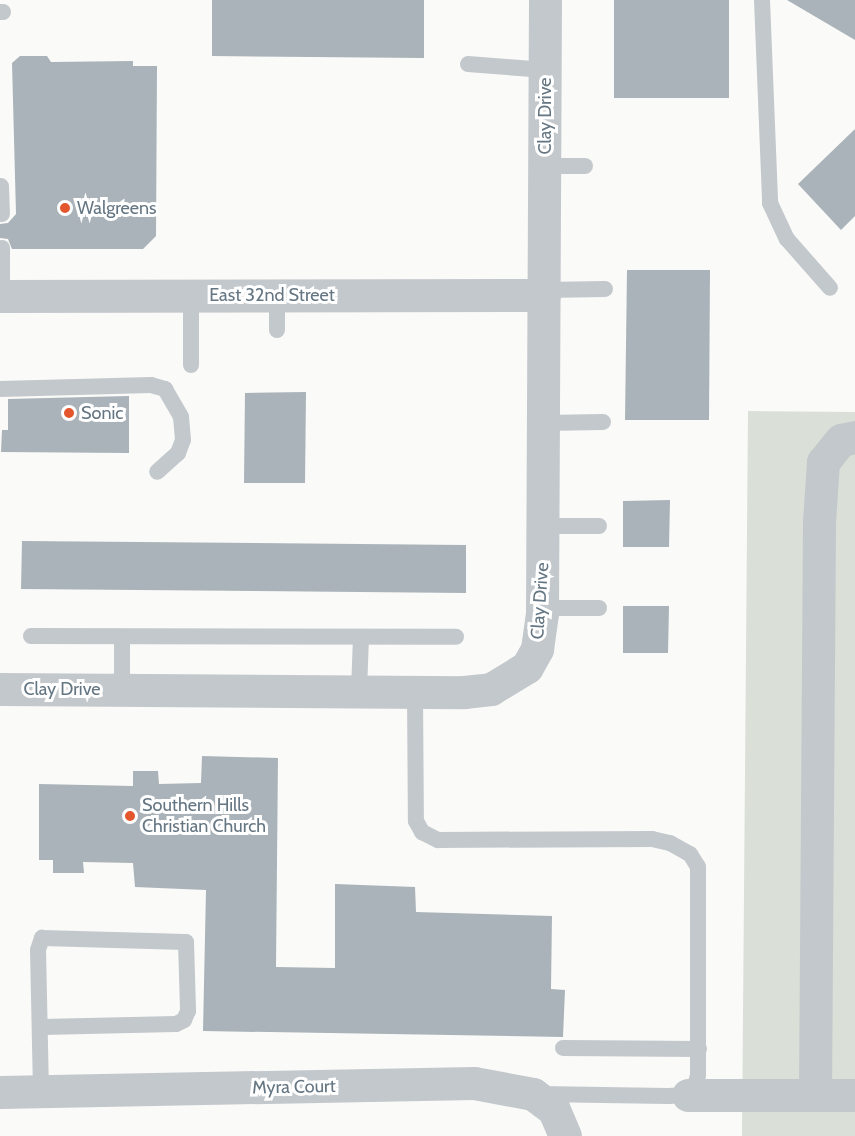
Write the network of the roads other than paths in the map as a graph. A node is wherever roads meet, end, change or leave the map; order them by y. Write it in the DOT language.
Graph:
graph roads {
  1 [pos="545,0"];
  2 [pos="762,0"];
  3 [pos="468,64"];
  4 [pos="545,70"];
  5 [pos="544,166"];
  6 [pos="585,166"];
  7 [pos="1,186"];
  8 [pos="2,214"];
  9 [pos="2,249"];
  10 [pos="830,288"];
  11 [pos="605,289"];
  12 [pos="544,292"];
  13 [pos="277,295"];
  14 [pos="1,296"];
  15 [pos="191,296"];
  16 [pos="277,330"];
  17 [pos="191,365"];
  18 [pos="0,389"];
  19 [pos="603,422"];
  20 [pos="544,423"];
  21 [pos="855,437"];
  22 [pos="157,472"];
  23 [pos="543,526"];
  24 [pos="599,526"];
  25 [pos="542,608"];
  26 [pos="599,608"];
  27 [pos="31,636"];
  28 [pos="122,637"];
  29 [pos="361,637"];
  30 [pos="456,637"];
  31 [pos="0,689"];
  32 [pos="122,689"];
  33 [pos="359,691"];
  34 [pos="415,692"];
  35 [pos="42,1027"];
  36 [pos="563,1048"];
  37 [pos="699,1049"];
  38 [pos="0,1092"];
  39 [pos="41,1092"];
  40 [pos="532,1094"];
  41 [pos="688,1095"];
  42 [pos="815,1095"];
  43 [pos="855,1095"];
  44 [pos="565,1136"];
  1 -- 4 [label="street, Clay Drive"];
  2 -- 10 [label="lane"];
  3 -- 4 [label="lane"];
  4 -- 5 [label="street, Clay Drive"];
  5 -- 6 [label="lane"];
  5 -- 12 [label="street, Clay Drive"];
  7 -- 8 [label="lane"];
  9 -- 14 [label="lane"];
  11 -- 12 [label="lane"];
  12 -- 13 [label="street, East 32nd Street"];
  12 -- 20 [label="street, Clay Drive"];
  13 -- 15 [label="street, East 32nd Street"];
  13 -- 16 [label="lane"];
  14 -- 15 [label="street, East 32nd Street"];
  15 -- 17 [label="lane"];
  18 -- 22 [label="lane"];
  19 -- 20 [label="lane"];
  20 -- 23 [label="street, Clay Drive"];
  21 -- 42 [label="street"];
  23 -- 24 [label="lane"];
  23 -- 25 [label="street, Clay Drive"];
  25 -- 26 [label="lane"];
  25 -- 34 [label="street, Clay Drive"];
  27 -- 28 [label="lane"];
  28 -- 29 [label="lane"];
  28 -- 32 [label="lane"];
  29 -- 30 [label="lane"];
  29 -- 33 [label="lane"];
  31 -- 32 [label="street, Clay Drive"];
  32 -- 33 [label="street, Clay Drive"];
  33 -- 34 [label="street, Clay Drive"];
  34 -- 37 [label="lane"];
  35 -- 35 [label="lane"];
  35 -- 39 [label="lane"];
  36 -- 37 [label="lane"];
  37 -- 41 [label="lane"];
  38 -- 39 [label="street, Myra Court"];
  39 -- 40 [label="street, Myra Court"];
  40 -- 41 [label="lane"];
  40 -- 44 [label="street, Myra Court"];
  41 -- 42 [label="street"];
  42 -- 43 [label="street"];
}
